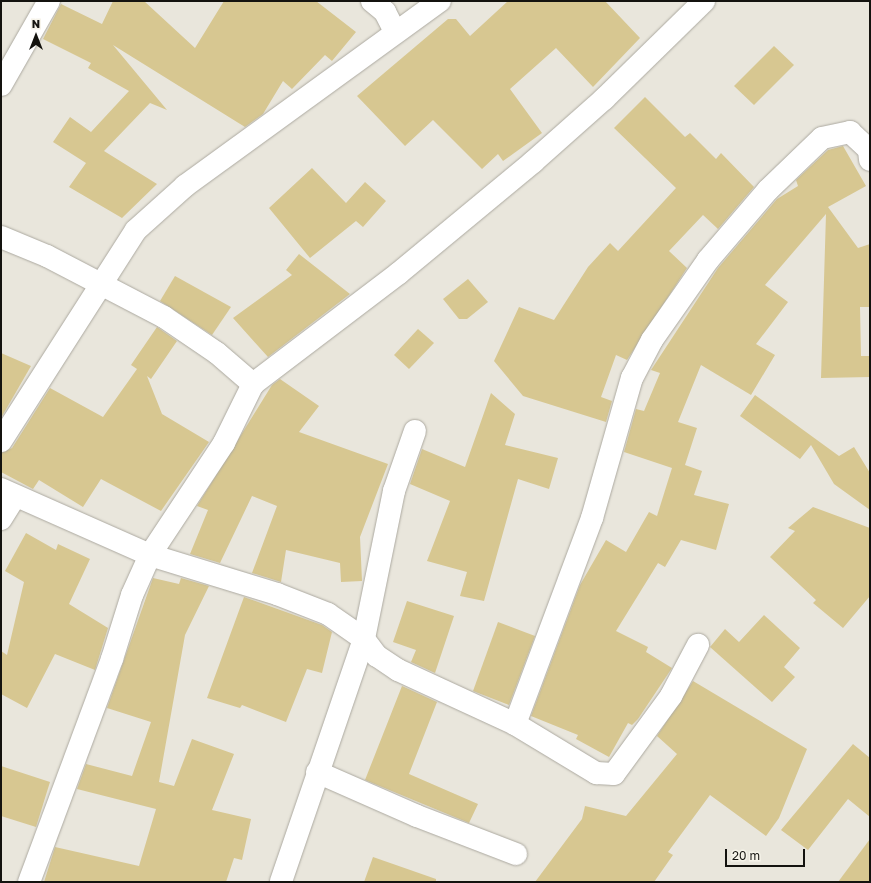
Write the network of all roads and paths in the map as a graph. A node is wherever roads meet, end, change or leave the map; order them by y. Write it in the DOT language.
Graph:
graph roads {
  1 [pos="49,1"];
  2 [pos="372,1"];
  3 [pos="440,1"];
  4 [pos="704,1"];
  5 [pos="396,32"];
  6 [pos="1,85"];
  7 [pos="870,160"];
  8 [pos="1,237"];
  9 [pos="98,284"];
  10 [pos="253,384"];
  11 [pos="415,431"];
  12 [pos="1,441"];
  13 [pos="8,493"];
  14 [pos="1,519"];
  15 [pos="150,556"];
  16 [pos="364,639"];
  17 [pos="698,645"];
  18 [pos="514,724"];
  19 [pos="317,772"];
  20 [pos="516,854"];
  21 [pos="31,881"];
  22 [pos="281,882"];
  1 -- 6 [label="street"];
  2 -- 5 [label="street"];
  3 -- 5 [label="street"];
  4 -- 10 [label="street"];
  5 -- 9 [label="street"];
  7 -- 18 [label="street"];
  8 -- 9 [label="street"];
  9 -- 10 [label="street"];
  9 -- 12 [label="street"];
  10 -- 15 [label="street"];
  11 -- 16 [label="street"];
  13 -- 14 [label="street"];
  13 -- 15 [label="street"];
  15 -- 16 [label="street"];
  15 -- 21 [label="street"];
  16 -- 18 [label="street"];
  16 -- 19 [label="street"];
  17 -- 18 [label="street"];
  19 -- 20 [label="street"];
  19 -- 22 [label="street"];
}
